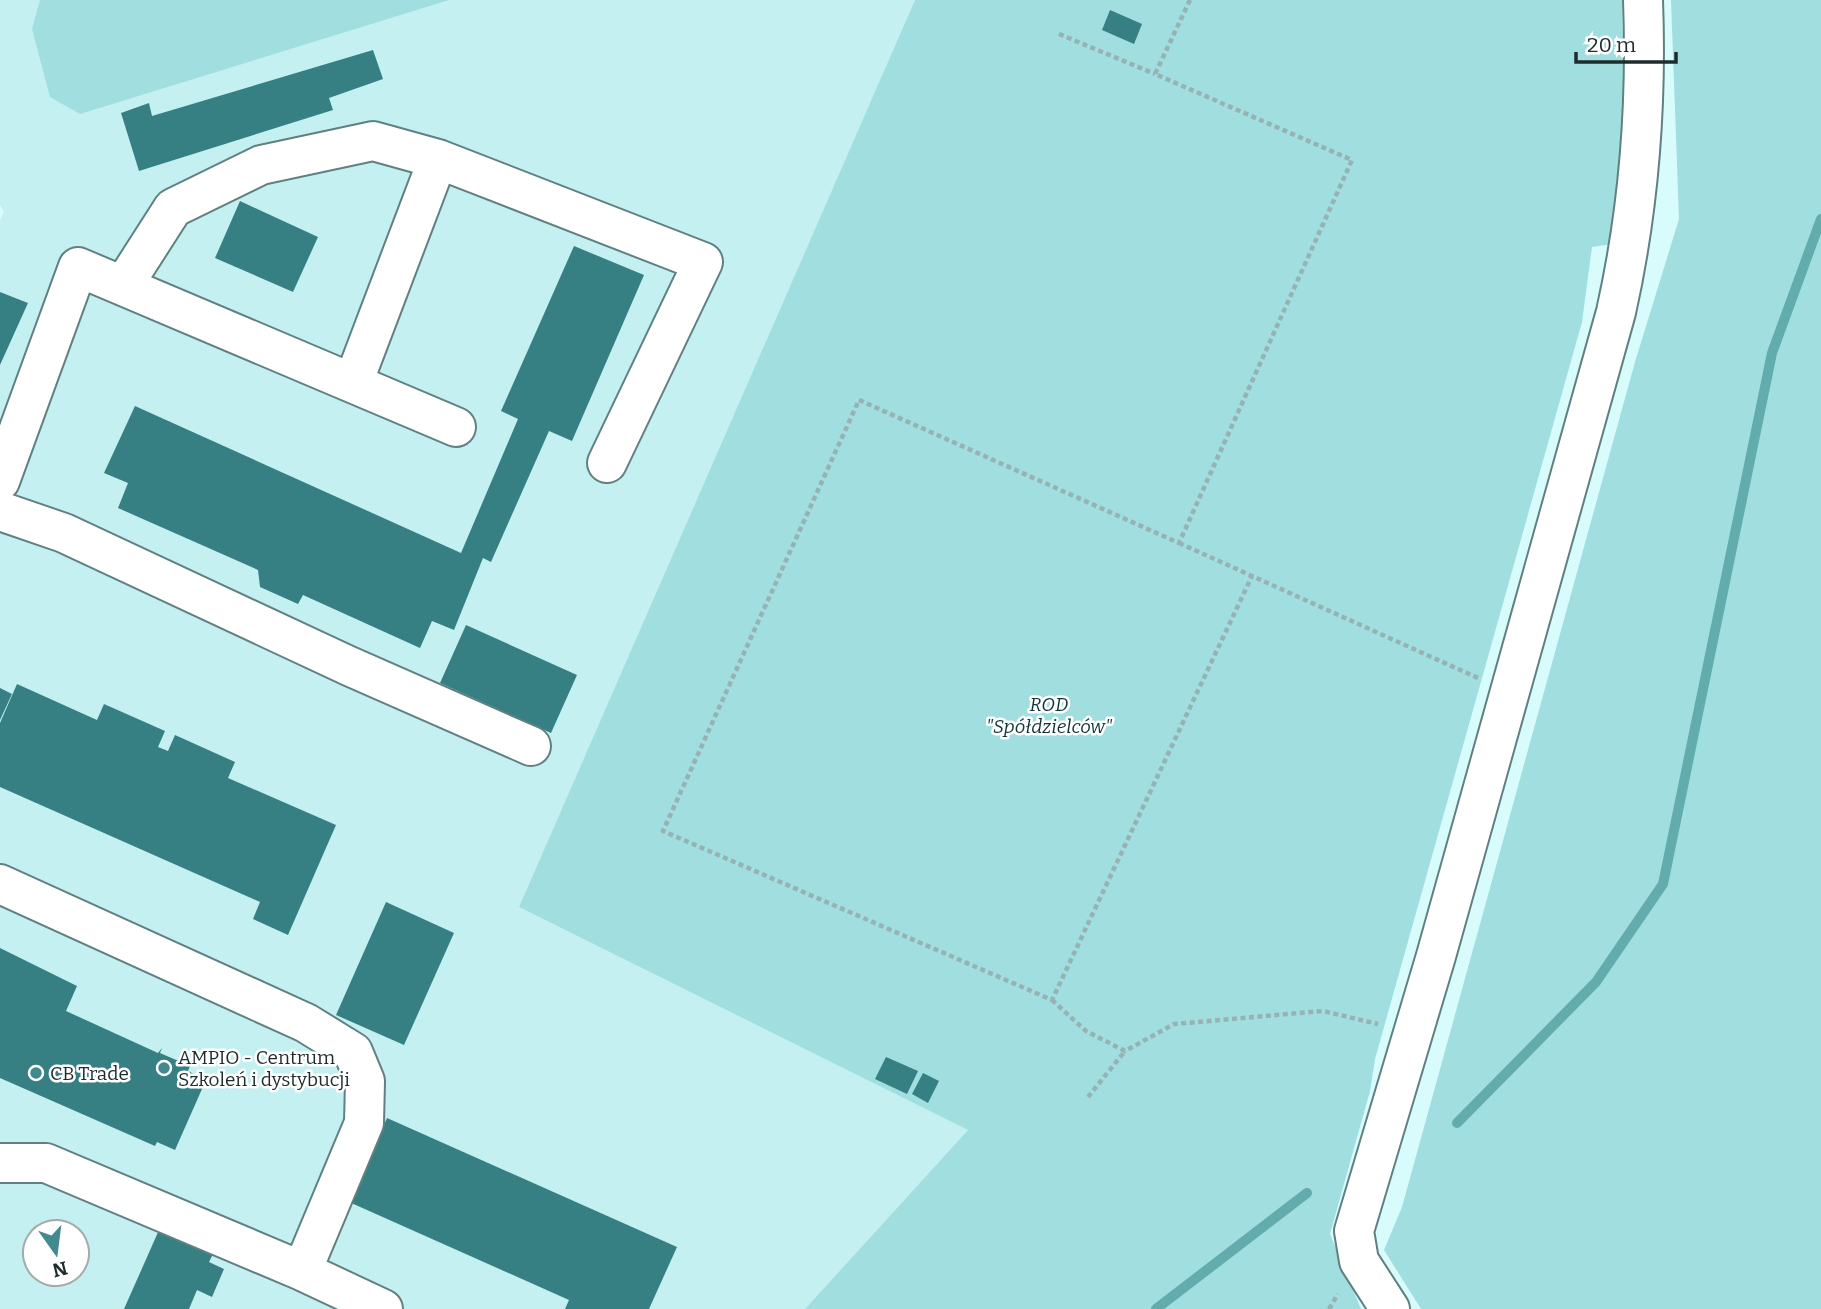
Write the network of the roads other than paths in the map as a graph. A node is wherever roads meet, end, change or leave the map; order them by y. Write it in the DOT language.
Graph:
graph roads {
  1 [pos="1643,0"];
  2 [pos="438,159"];
  3 [pos="123,286"];
  4 [pos="353,383"];
  5 [pos="456,427"];
  6 [pos="607,463"];
  7 [pos="0,481"];
  8 [pos="0,510"];
  9 [pos="531,746"];
  10 [pos="0,884"];
  11 [pos="0,1163"];
  12 [pos="302,1271"];
  13 [pos="383,1309"];
  14 [pos="1390,1309"];
  1 -- 14 [label="street"];
  2 -- 3 [label="street"];
  2 -- 4 [label="street"];
  2 -- 6 [label="street"];
  3 -- 4 [label="street"];
  3 -- 7 [label="street"];
  4 -- 5 [label="street"];
  8 -- 9 [label="street"];
  10 -- 12 [label="street"];
  11 -- 12 [label="street"];
  12 -- 13 [label="street"];
}
